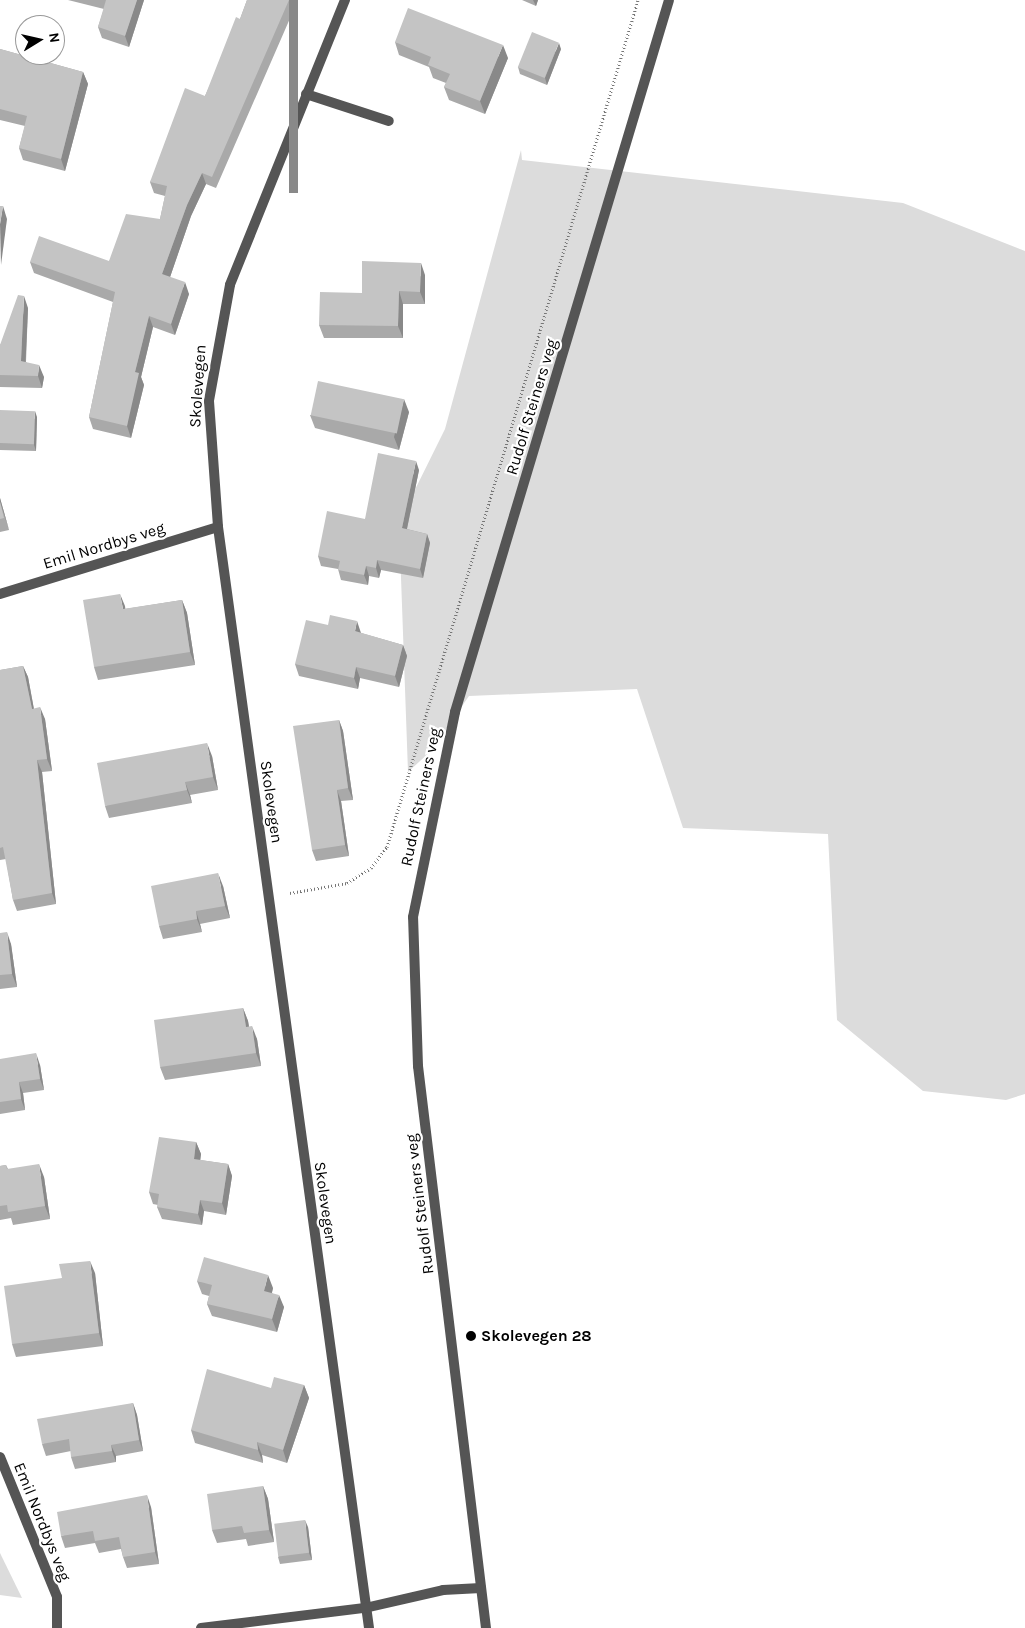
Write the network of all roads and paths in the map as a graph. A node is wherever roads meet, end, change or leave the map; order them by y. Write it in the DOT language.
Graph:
graph roads {
  1 [pos="345,0"];
  2 [pos="638,0"];
  3 [pos="669,0"];
  4 [pos="306,94"];
  5 [pos="390,121"];
  6 [pos="218,527"];
  7 [pos="0,594"];
  8 [pos="268,896"];
  9 [pos="0,1457"];
  10 [pos="481,1588"];
  11 [pos="365,1608"];
  12 [pos="57,1628"];
  13 [pos="201,1628"];
  14 [pos="369,1628"];
  15 [pos="486,1628"];
  1 -- 4 [label="street, Skolevegen"];
  2 -- 8 [label="path"];
  3 -- 10 [label="street, Rudolf Steiners veg"];
  4 -- 5 [label="street"];
  4 -- 6 [label="street, Skolevegen"];
  6 -- 7 [label="street, Emil Nordbys veg"];
  6 -- 8 [label="street, Skolevegen"];
  8 -- 11 [label="street, Skolevegen"];
  9 -- 12 [label="street, Emil Nordbys veg"];
  10 -- 11 [label="street"];
  10 -- 15 [label="street, Rudolf Steiners veg"];
  11 -- 13 [label="street"];
  11 -- 14 [label="street, Skolevegen"];
}
